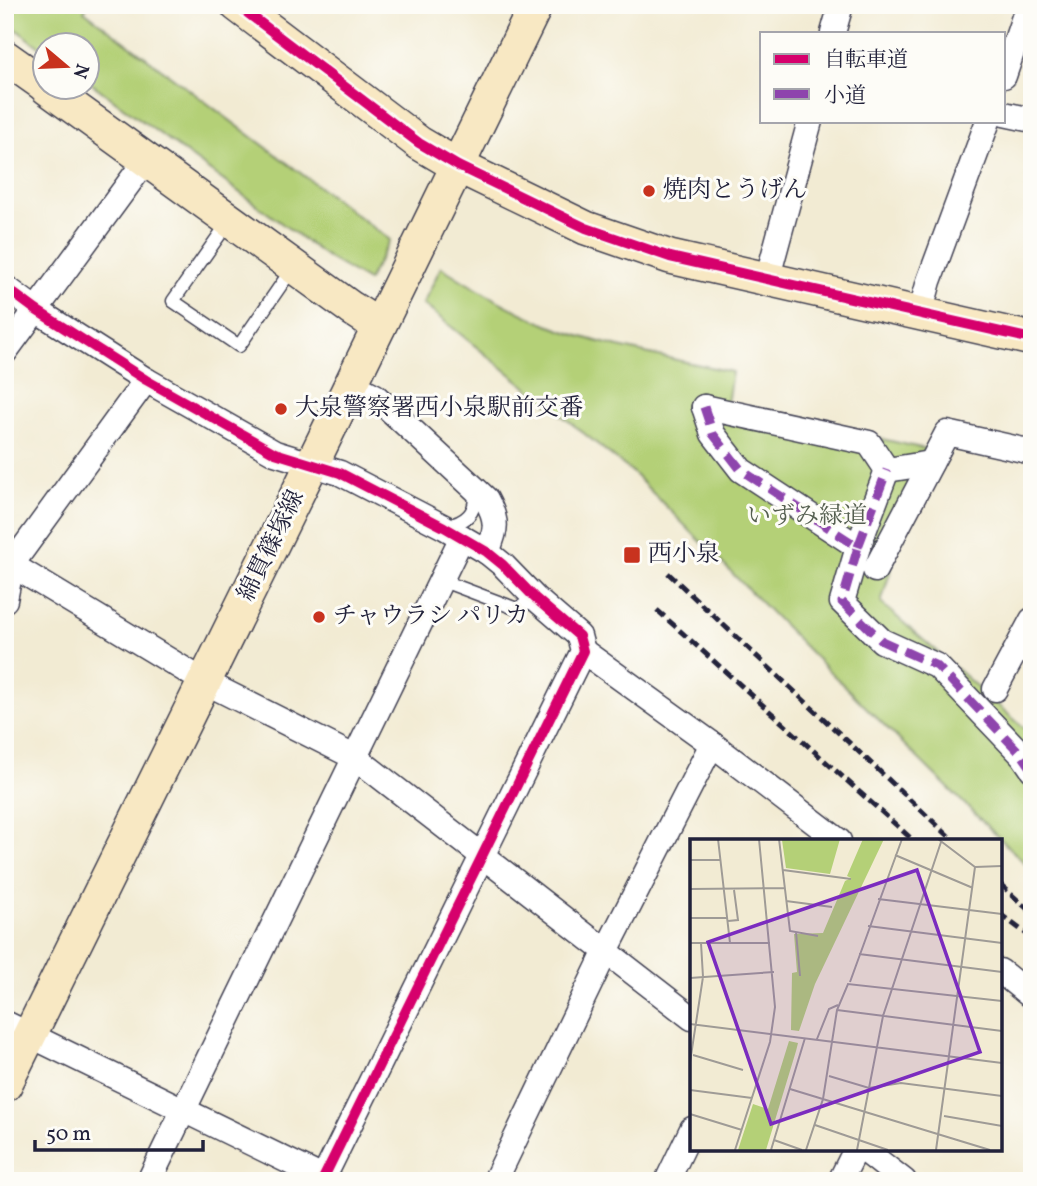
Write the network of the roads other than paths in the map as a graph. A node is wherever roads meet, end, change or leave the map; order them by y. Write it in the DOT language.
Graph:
graph roads {
  1 [pos="237,5"];
  2 [pos="536,5"];
  3 [pos="841,5"];
  4 [pos="1028,5"];
  5 [pos="833,32"];
  6 [pos="5,57"];
  7 [pos="1006,70"];
  8 [pos="32,77"];
  9 [pos="67,102"];
  10 [pos="1006,114"];
  11 [pos="1032,120"];
  12 [pos="810,122"];
  13 [pos="988,122"];
  14 [pos="146,160"];
  15 [pos="458,166"];
  16 [pos="230,220"];
  17 [pos="294,266"];
  18 [pos="767,281"];
  19 [pos="5,288"];
  20 [pos="36,310"];
  21 [pos="919,314"];
  22 [pos="379,326"];
  23 [pos="1032,339"];
  24 [pos="5,352"];
  25 [pos="146,380"];
  26 [pos="352,384"];
  27 [pos="1032,452"];
  28 [pos="931,463"];
  29 [pos="312,464"];
  30 [pos="887,470"];
  31 [pos="474,488"];
  32 [pos="453,532"];
  33 [pos="858,547"];
  34 [pos="487,552"];
  35 [pos="8,563"];
  36 [pos="875,570"];
  37 [pos="443,581"];
  38 [pos="535,598"];
  39 [pos="5,600"];
  40 [pos="1032,620"];
  41 [pos="583,650"];
  42 [pos="205,682"];
  43 [pos="995,689"];
  44 [pos="712,744"];
  45 [pos="356,758"];
  46 [pos="1032,769"];
  47 [pos="835,839"];
  48 [pos="483,856"];
  49 [pos="606,953"];
  50 [pos="1002,973"];
  51 [pos="1032,997"];
  52 [pos="690,1016"];
  53 [pos="18,1029"];
  54 [pos="5,1085"];
  55 [pos="184,1110"];
  56 [pos="690,1133"];
  57 [pos="855,1151"];
  58 [pos="866,1151"];
  59 [pos="325,1180"];
  60 [pos="149,1181"];
  61 [pos="495,1181"];
  62 [pos="667,1181"];
  63 [pos="840,1181"];
  64 [pos="904,1181"];
  1 -- 15 [label="street"];
  2 -- 15 [label="street, 綿貫篠塚線"];
  3 -- 5 [label="street"];
  4 -- 7 [label="street"];
  6 -- 8 [label="street"];
  9 -- 14 [label="street"];
  10 -- 11 [label="street"];
  12 -- 18 [label="street"];
  13 -- 21 [label="street"];
  14 -- 16 [label="street"];
  14 -- 20 [label="street"];
  15 -- 18 [label="street"];
  15 -- 22 [label="street, 綿貫篠塚線"];
  16 -- 17 [label="street"];
  16 -- 17 [label="lane"];
  17 -- 22 [label="street"];
  18 -- 21 [label="street"];
  19 -- 20 [label="street"];
  20 -- 24 [label="street"];
  20 -- 25 [label="street"];
  21 -- 23 [label="street"];
  22 -- 26 [label="street, 綿貫篠塚線"];
  25 -- 29 [label="street"];
  25 -- 35 [label="street"];
  26 -- 29 [label="street, 綿貫篠塚線"];
  26 -- 31 [label="street"];
  27 -- 28 [label="street"];
  28 -- 30 [label="street"];
  28 -- 36 [label="street"];
  29 -- 32 [label="street"];
  29 -- 42 [label="street, 綿貫篠塚線"];
  30 -- 33 [label="street"];
  30 -- 33 [label="street"];
  31 -- 32 [label="lane"];
  31 -- 34 [label="street"];
  32 -- 34 [label="street"];
  32 -- 37 [label="street"];
  33 -- 46 [label="street"];
  34 -- 38 [label="street"];
  35 -- 39 [label="street"];
  35 -- 42 [label="street"];
  37 -- 38 [label="lane"];
  37 -- 45 [label="street"];
  38 -- 41 [label="street"];
  40 -- 43 [label="street"];
  41 -- 44 [label="street"];
  41 -- 48 [label="street"];
  42 -- 45 [label="street"];
  42 -- 53 [label="street, 綿貫篠塚線"];
  44 -- 47 [label="street"];
  44 -- 49 [label="street"];
  45 -- 48 [label="street"];
  45 -- 55 [label="street"];
  48 -- 49 [label="street"];
  48 -- 59 [label="street"];
  49 -- 52 [label="street"];
  49 -- 61 [label="street"];
  50 -- 51 [label="street"];
  53 -- 54 [label="street, 綿貫篠塚線"];
  53 -- 55 [label="street"];
  55 -- 59 [label="street"];
  55 -- 60 [label="street"];
  56 -- 62 [label="street"];
  57 -- 63 [label="street"];
  58 -- 64 [label="street"];
}
